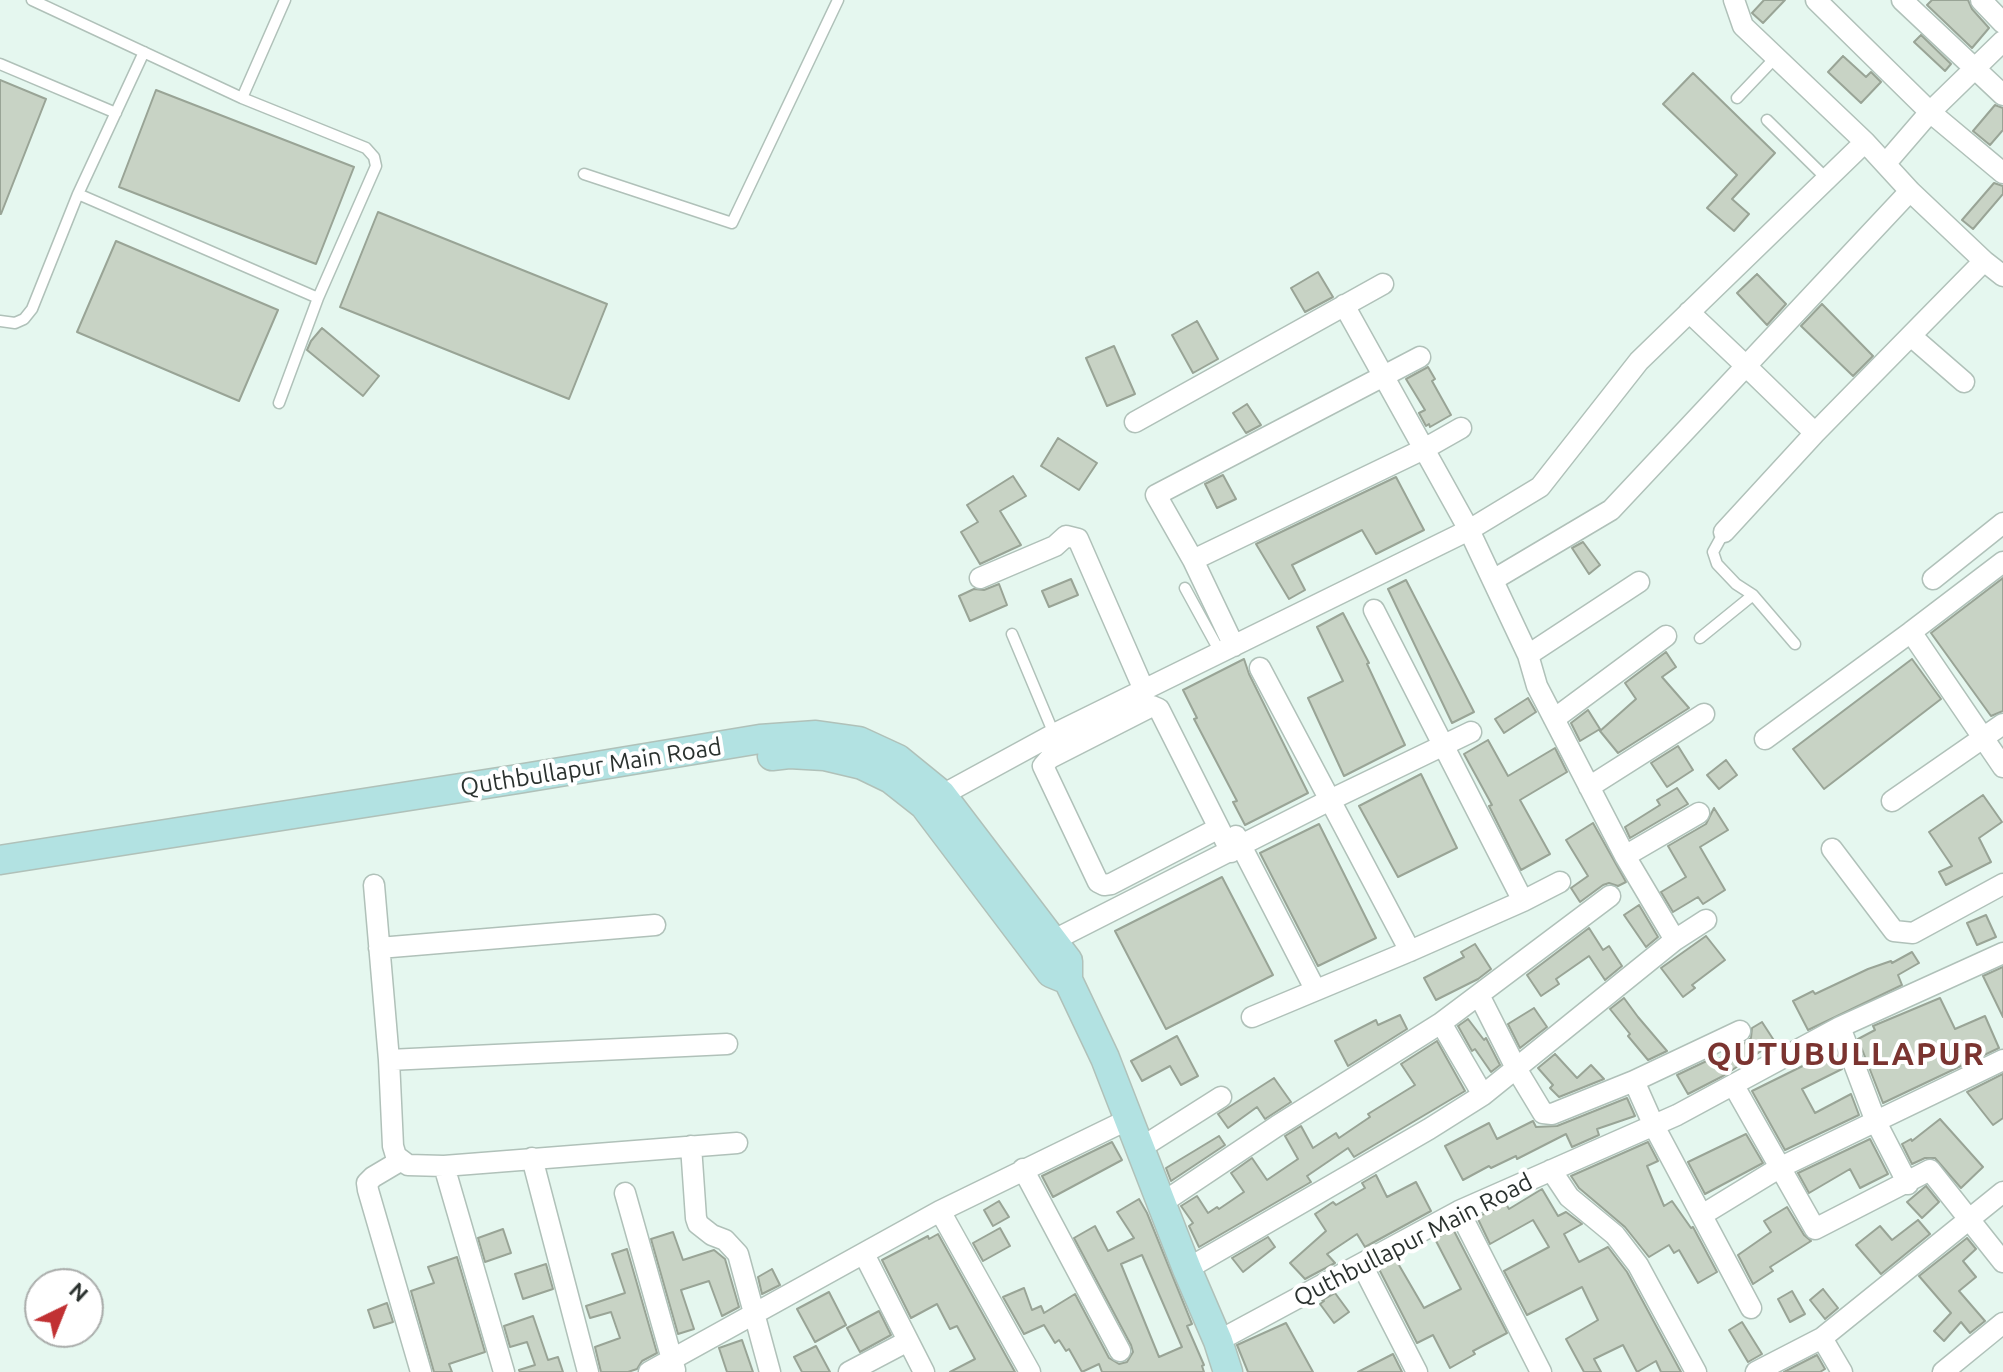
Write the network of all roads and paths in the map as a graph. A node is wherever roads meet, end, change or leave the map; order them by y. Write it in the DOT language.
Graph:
graph roads {
  1 [pos="32,0"];
  2 [pos="285,0"];
  3 [pos="838,0"];
  4 [pos="1734,0"];
  5 [pos="1816,0"];
  6 [pos="1902,0"];
  7 [pos="1981,0"];
  8 [pos="2003,23"];
  9 [pos="2003,41"];
  10 [pos="144,52"];
  11 [pos="1776,57"];
  12 [pos="0,64"];
  13 [pos="1975,68"];
  14 [pos="2003,95"];
  15 [pos="242,98"];
  16 [pos="1737,98"];
  17 [pos="1930,112"];
  18 [pos="116,113"];
  19 [pos="1767,120"];
  20 [pos="1865,142"];
  21 [pos="1886,163"];
  22 [pos="2003,173"];
  23 [pos="584,174"];
  24 [pos="1827,179"];
  25 [pos="1910,191"];
  26 [pos="78,194"];
  27 [pos="1984,261"];
  28 [pos="2003,276"];
  29 [pos="1383,284"];
  30 [pos="318,298"];
  31 [pos="1344,305"];
  32 [pos="1689,312"];
  33 [pos="0,321"];
  34 [pos="1911,336"];
  35 [pos="1420,357"];
  36 [pos="1746,366"];
  37 [pos="1383,377"];
  38 [pos="1964,382"];
  39 [pos="279,403"];
  40 [pos="1135,422"];
  41 [pos="1461,428"];
  42 [pos="1815,433"];
  43 [pos="1424,449"];
  44 [pos="2003,523"];
  45 [pos="1469,530"];
  46 [pos="1724,532"];
  47 [pos="1193,560"];
  48 [pos="2003,562"];
  49 [pos="980,578"];
  50 [pos="1933,579"];
  51 [pos="1493,580"];
  52 [pos="1639,582"];
  53 [pos="1185,588"];
  54 [pos="1753,595"];
  55 [pos="1374,610"];
  56 [pos="1911,632"];
  57 [pos="1012,634"];
  58 [pos="1666,636"];
  59 [pos="1700,638"];
  60 [pos="1795,644"];
  61 [pos="1227,649"];
  62 [pos="1528,655"];
  63 [pos="1260,668"];
  64 [pos="1144,690"];
  65 [pos="1704,714"];
  66 [pos="1179,717"];
  67 [pos="1554,719"];
  68 [pos="2003,724"];
  69 [pos="1471,732"];
  70 [pos="1054,734"];
  71 [pos="1765,739"];
  72 [pos="1984,739"];
  73 [pos="1443,745"];
  74 [pos="2003,767"];
  75 [pos="1589,787"];
  76 [pos="933,799"];
  77 [pos="1330,800"];
  78 [pos="1892,801"];
  79 [pos="1699,813"];
  80 [pos="1219,828"];
  81 [pos="1236,849"];
  82 [pos="1832,849"];
  83 [pos="1625,856"];
  84 [pos="0,860"];
  85 [pos="0,878"];
  86 [pos="1560,882"];
  87 [pos="2003,884"];
  88 [pos="374,885"];
  89 [pos="1610,896"];
  90 [pos="1523,901"];
  91 [pos="1706,920"];
  92 [pos="655,925"];
  93 [pos="1054,940"];
  94 [pos="1675,940"];
  95 [pos="379,948"];
  96 [pos="1410,951"];
  97 [pos="2003,953"];
  98 [pos="1068,980"];
  99 [pos="1315,989"];
  100 [pos="1479,995"];
  101 [pos="1252,1017"];
  102 [pos="1441,1023"];
  103 [pos="1840,1027"];
  104 [pos="1740,1031"];
  105 [pos="727,1044"];
  106 [pos="389,1060"];
  107 [pos="2003,1060"];
  108 [pos="1517,1070"];
  109 [pos="1634,1081"];
  110 [pos="1734,1086"];
  111 [pos="1483,1095"];
  112 [pos="1221,1097"];
  113 [pos="1127,1120"];
  114 [pos="1876,1122"];
  115 [pos="1654,1126"];
  116 [pos="737,1143"];
  117 [pos="691,1146"];
  118 [pos="1139,1149"];
  119 [pos="532,1158"];
  120 [pos="400,1161"];
  121 [pos="444,1166"];
  122 [pos="1779,1168"];
  123 [pos="1023,1169"];
  124 [pos="1551,1170"];
  125 [pos="1908,1184"];
  126 [pos="2003,1192"];
  127 [pos="625,1193"];
  128 [pos="1162,1203"];
  129 [pos="940,1211"];
  130 [pos="1459,1211"];
  131 [pos="1702,1215"];
  132 [pos="1968,1219"];
  133 [pos="864,1254"];
  134 [pos="2003,1262"];
  135 [pos="1362,1265"];
  136 [pos="1187,1269"];
  137 [pos="1751,1308"];
  138 [pos="756,1315"];
  139 [pos="2003,1323"];
  140 [pos="1822,1338"];
  141 [pos="908,1341"];
  142 [pos="1218,1341"];
  143 [pos="1120,1351"];
  144 [pos="674,1365"];
  145 [pos="421,1372"];
  146 [pos="504,1372"];
  147 [pos="588,1372"];
  148 [pos="649,1372"];
  149 [pos="770,1372"];
  150 [pos="849,1372"];
  151 [pos="924,1372"];
  152 [pos="1030,1372"];
  153 [pos="1228,1372"];
  154 [pos="1417,1372"];
  155 [pos="1541,1372"];
  156 [pos="1696,1372"];
  157 [pos="1756,1372"];
  158 [pos="1842,1372"];
  159 [pos="1943,1372"];
  1 -- 10 [label="lane"];
  2 -- 15 [label="lane"];
  3 -- 23 [label="lane"];
  4 -- 11 [label="street"];
  5 -- 17 [label="street"];
  6 -- 13 [label="street"];
  7 -- 8 [label="street"];
  9 -- 13 [label="street"];
  10 -- 15 [label="lane"];
  10 -- 18 [label="lane"];
  11 -- 16 [label="lane"];
  11 -- 20 [label="street"];
  12 -- 18 [label="lane"];
  13 -- 14 [label="street"];
  13 -- 17 [label="street"];
  15 -- 30 [label="lane"];
  17 -- 21 [label="street"];
  17 -- 22 [label="street"];
  18 -- 26 [label="lane"];
  19 -- 24 [label="lane"];
  20 -- 21 [label="street"];
  20 -- 24 [label="street"];
  21 -- 25 [label="street"];
  24 -- 32 [label="street"];
  25 -- 27 [label="street"];
  25 -- 36 [label="street"];
  26 -- 30 [label="lane"];
  26 -- 33 [label="lane"];
  27 -- 28 [label="street"];
  27 -- 34 [label="street"];
  29 -- 31 [label="street"];
  30 -- 39 [label="lane"];
  31 -- 37 [label="street"];
  31 -- 40 [label="street"];
  32 -- 36 [label="street"];
  32 -- 45 [label="street"];
  34 -- 38 [label="street"];
  34 -- 42 [label="street"];
  35 -- 37 [label="street"];
  36 -- 42 [label="street"];
  36 -- 51 [label="street"];
  37 -- 43 [label="street"];
  37 -- 47 [label="street"];
  41 -- 43 [label="street"];
  42 -- 46 [label="street"];
  43 -- 45 [label="street"];
  43 -- 47 [label="street"];
  44 -- 50 [label="street"];
  45 -- 51 [label="street"];
  45 -- 61 [label="street"];
  46 -- 54 [label="lane"];
  47 -- 61 [label="street"];
  48 -- 56 [label="street"];
  49 -- 64 [label="street"];
  51 -- 62 [label="street"];
  52 -- 62 [label="street"];
  53 -- 61 [label="lane"];
  54 -- 59 [label="lane"];
  54 -- 60 [label="lane"];
  55 -- 73 [label="street"];
  56 -- 71 [label="street"];
  56 -- 72 [label="street"];
  57 -- 70 [label="lane"];
  58 -- 67 [label="street"];
  61 -- 64 [label="street"];
  62 -- 67 [label="street"];
  63 -- 77 [label="street"];
  64 -- 70 [label="street"];
  65 -- 75 [label="street"];
  66 -- 81 [label="street"];
  67 -- 75 [label="street"];
  68 -- 72 [label="street"];
  69 -- 73 [label="street"];
  70 -- 76 [label="street"];
  72 -- 74 [label="street"];
  72 -- 78 [label="street"];
  73 -- 77 [label="street"];
  73 -- 90 [label="street"];
  75 -- 83 [label="street"];
  76 -- 84 [label="main road, Quthbullapur Main Road"];
  76 -- 85 [label="main road, Quthbullapur Main Road"];
  76 -- 93 [label="main road, Quthbullapur Main Road"];
  76 -- 98 [label="main road, Quthbullapur Main Road"];
  77 -- 81 [label="street"];
  77 -- 96 [label="street"];
  79 -- 83 [label="street"];
  80 -- 80 [label="street"];
  80 -- 81 [label="street"];
  81 -- 93 [label="street"];
  81 -- 99 [label="street"];
  82 -- 87 [label="street"];
  83 -- 94 [label="street"];
  86 -- 90 [label="street"];
  88 -- 95 [label="street"];
  89 -- 100 [label="street"];
  90 -- 96 [label="street"];
  91 -- 94 [label="street"];
  92 -- 95 [label="street"];
  93 -- 98 [label="main road, Quthbullapur Main Road"];
  94 -- 108 [label="street"];
  95 -- 106 [label="street"];
  96 -- 99 [label="street"];
  97 -- 103 [label="street, Quthbullapur Main Road"];
  98 -- 113 [label="main road, Quthbullapur Main Road"];
  99 -- 101 [label="street"];
  100 -- 102 [label="street"];
  100 -- 108 [label="street"];
  102 -- 111 [label="street"];
  102 -- 128 [label="street"];
  103 -- 110 [label="street, Quthbullapur Main Road"];
  103 -- 114 [label="street"];
  104 -- 109 [label="street"];
  105 -- 106 [label="street"];
  106 -- 120 [label="street"];
  107 -- 114 [label="street"];
  108 -- 109 [label="street"];
  108 -- 111 [label="street"];
  109 -- 115 [label="street"];
  110 -- 115 [label="street, Quthbullapur Main Road"];
  110 -- 122 [label="street"];
  111 -- 136 [label="street"];
  112 -- 118 [label="street"];
  113 -- 118 [label="main road, Quthbullapur Main Road"];
  113 -- 123 [label="street"];
  114 -- 122 [label="street"];
  114 -- 125 [label="street"];
  115 -- 124 [label="street, Quthbullapur Main Road"];
  115 -- 131 [label="street"];
  116 -- 117 [label="street"];
  117 -- 119 [label="street"];
  117 -- 138 [label="street"];
  118 -- 128 [label="main road, Quthbullapur Main Road"];
  119 -- 121 [label="street"];
  119 -- 147 [label="street"];
  120 -- 121 [label="street"];
  120 -- 145 [label="street"];
  121 -- 146 [label="street"];
  122 -- 125 [label="street"];
  122 -- 131 [label="street"];
  123 -- 129 [label="street"];
  123 -- 143 [label="street"];
  124 -- 130 [label="street, Quthbullapur Main Road"];
  124 -- 156 [label="street"];
  125 -- 132 [label="street"];
  126 -- 132 [label="street"];
  127 -- 144 [label="street"];
  128 -- 136 [label="main road, Quthbullapur Main Road"];
  129 -- 133 [label="street"];
  129 -- 152 [label="street"];
  130 -- 135 [label="street, Quthbullapur Main Road"];
  130 -- 155 [label="street"];
  131 -- 137 [label="street"];
  132 -- 134 [label="street"];
  132 -- 140 [label="street"];
  133 -- 138 [label="street"];
  133 -- 141 [label="street"];
  135 -- 142 [label="street, Quthbullapur Main Road"];
  135 -- 154 [label="street"];
  136 -- 142 [label="main road, Quthbullapur Main Road"];
  138 -- 144 [label="street"];
  138 -- 149 [label="street"];
  139 -- 159 [label="street"];
  140 -- 157 [label="street"];
  140 -- 158 [label="street"];
  141 -- 150 [label="street"];
  141 -- 151 [label="street"];
  142 -- 153 [label="main road"];
  144 -- 148 [label="street"];
}
